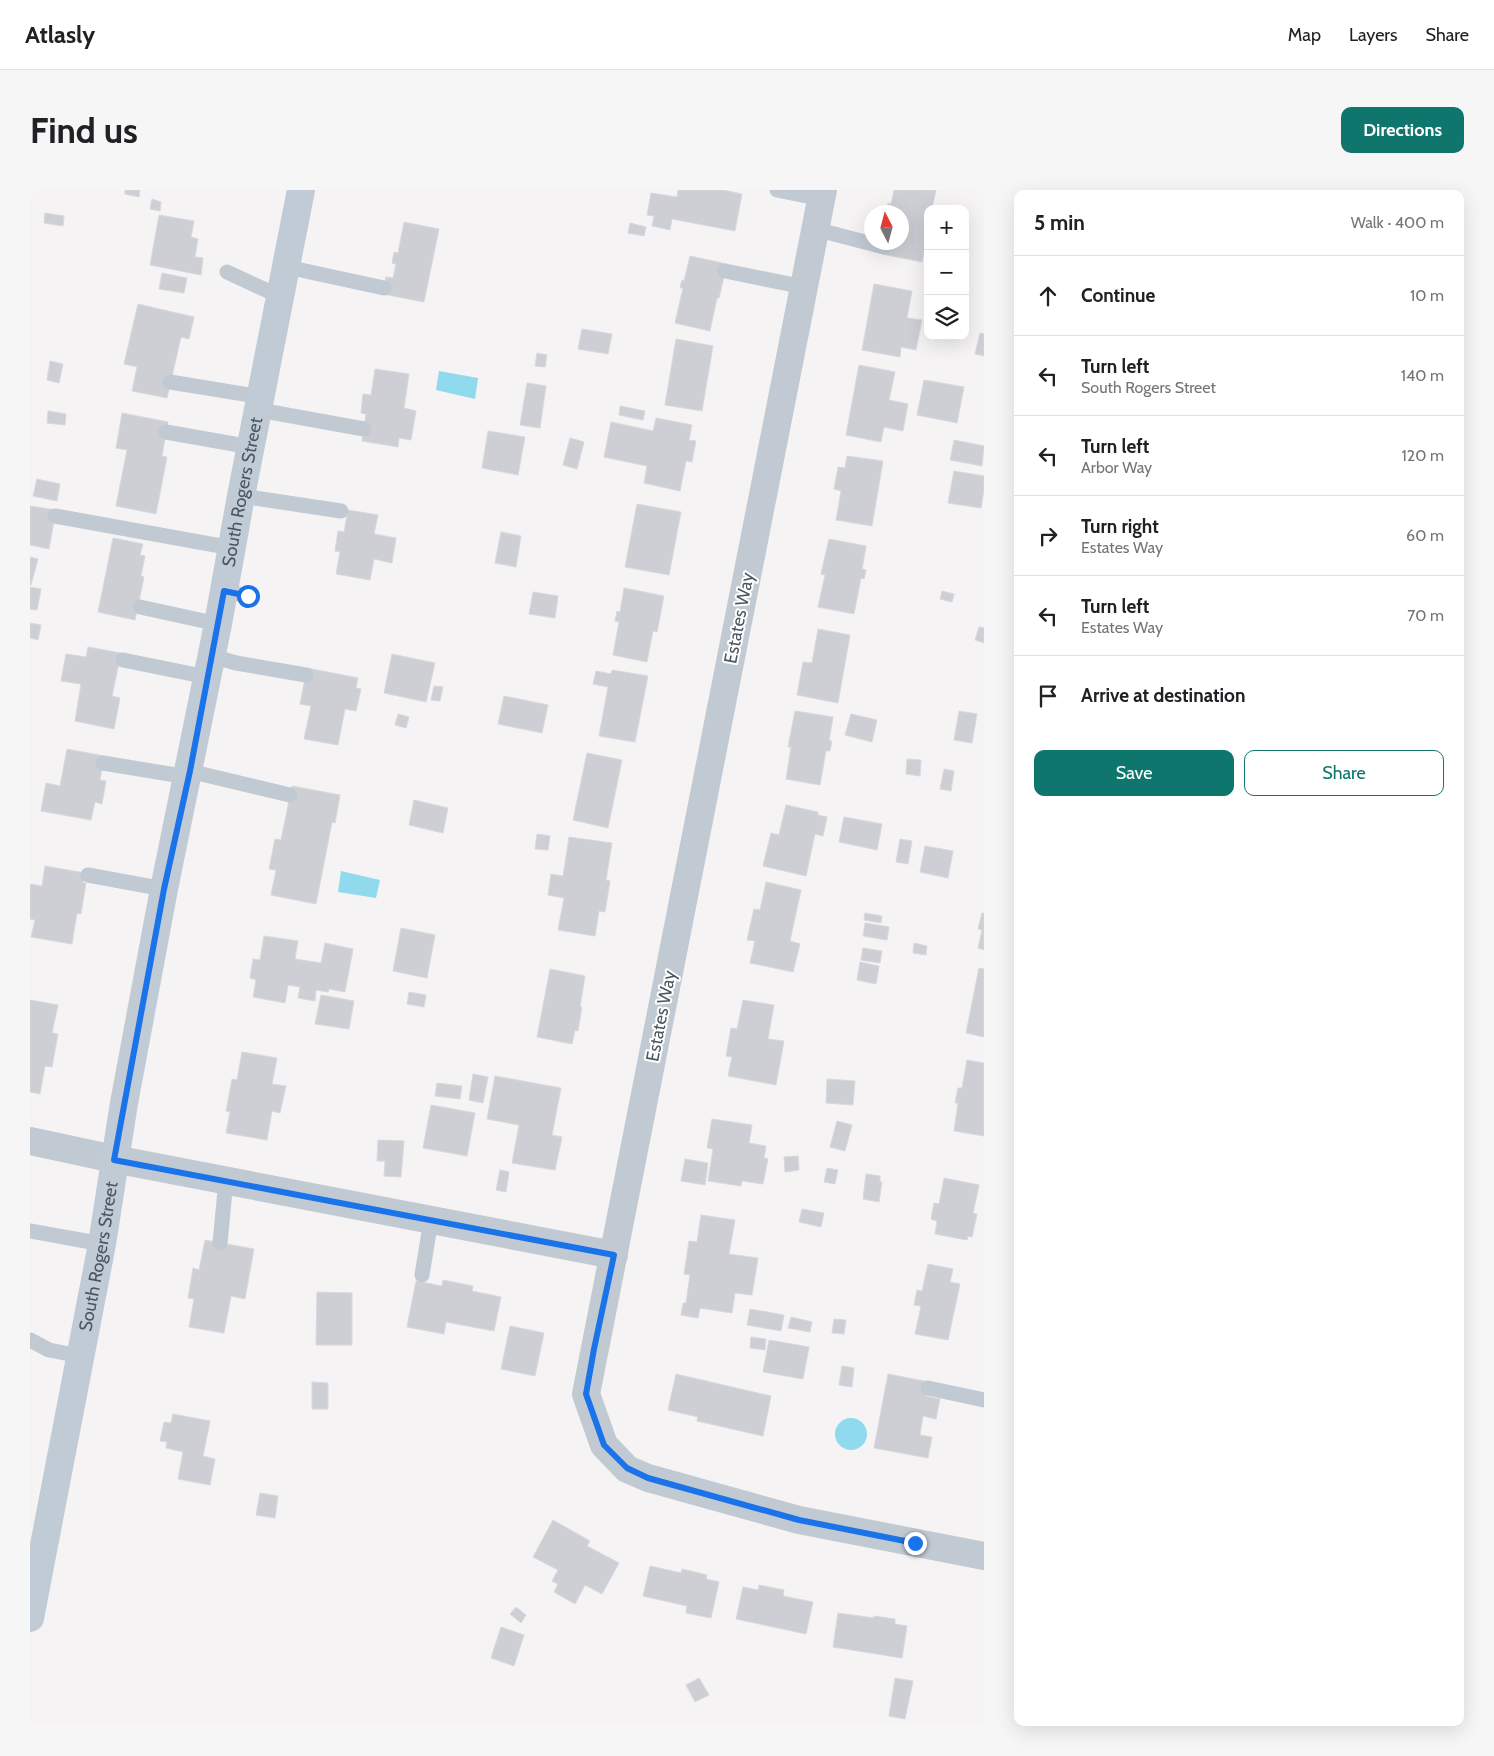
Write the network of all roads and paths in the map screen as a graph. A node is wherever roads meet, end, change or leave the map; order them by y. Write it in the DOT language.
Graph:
graph roads {
  1 [pos="301,190"];
  2 [pos="776,190"];
  3 [pos="822,195"];
  4 [pos="815,230"];
  5 [pos="864,241"];
  6 [pos="287,267"];
  7 [pos="726,271"];
  8 [pos="227,272"];
  9 [pos="384,288"];
  10 [pos="804,288"];
  11 [pos="281,298"];
  12 [pos="170,382"];
  13 [pos="260,404"];
  14 [pos="364,429"];
  15 [pos="166,432"];
  16 [pos="251,447"];
  17 [pos="241,496"];
  18 [pos="341,511"];
  19 [pos="55,516"];
  20 [pos="232,548"];
  21 [pos="140,607"];
  22 [pos="218,624"];
  23 [pos="123,660"];
  24 [pos="209,667"];
  25 [pos="306,675"];
  26 [pos="103,762"];
  27 [pos="189,774"];
  28 [pos="290,795"];
  29 [pos="88,875"];
  30 [pos="164,889"];
  31 [pos="30,1141"];
  32 [pos="114,1160"];
  33 [pos="226,1180"];
  34 [pos="431,1220"];
  35 [pos="30,1232"];
  36 [pos="220,1243"];
  37 [pos="102,1244"];
  38 [pos="614,1255"];
  39 [pos="422,1275"];
  40 [pos="30,1340"];
  41 [pos="80,1356"];
  42 [pos="928,1388"];
  43 [pos="984,1400"];
  44 [pos="984,1556"];
  45 [pos="30,1618"];
  1 -- 6 [label="street, South Rogers Street"];
  2 -- 3 [label="lane"];
  3 -- 4 [label="street, Estates Way"];
  4 -- 5 [label="lane"];
  4 -- 10 [label="street, Estates Way"];
  6 -- 9 [label="lane"];
  6 -- 11 [label="street, South Rogers Street"];
  7 -- 10 [label="lane"];
  8 -- 11 [label="lane"];
  10 -- 38 [label="street, Estates Way"];
  11 -- 13 [label="street, South Rogers Street"];
  12 -- 13 [label="lane"];
  13 -- 14 [label="lane"];
  13 -- 16 [label="street, South Rogers Street"];
  15 -- 16 [label="lane"];
  16 -- 17 [label="street, South Rogers Street"];
  17 -- 18 [label="lane"];
  17 -- 20 [label="street, South Rogers Street"];
  19 -- 20 [label="lane"];
  20 -- 22 [label="street, South Rogers Street"];
  21 -- 22 [label="lane"];
  22 -- 24 [label="street, South Rogers Street"];
  23 -- 24 [label="lane"];
  24 -- 25 [label="lane"];
  24 -- 27 [label="street, South Rogers Street"];
  26 -- 27 [label="lane"];
  27 -- 28 [label="lane"];
  27 -- 30 [label="street, South Rogers Street"];
  29 -- 30 [label="lane"];
  30 -- 32 [label="street, South Rogers Street"];
  31 -- 32 [label="street"];
  32 -- 33 [label="street"];
  32 -- 37 [label="street, South Rogers Street"];
  33 -- 34 [label="street"];
  33 -- 36 [label="lane"];
  34 -- 38 [label="street"];
  34 -- 39 [label="lane"];
  35 -- 37 [label="lane"];
  37 -- 41 [label="street, South Rogers Street"];
  38 -- 44 [label="street, Estates Way"];
  40 -- 41 [label="lane"];
  41 -- 45 [label="street, South Rogers Street"];
  42 -- 43 [label="lane"];
}
